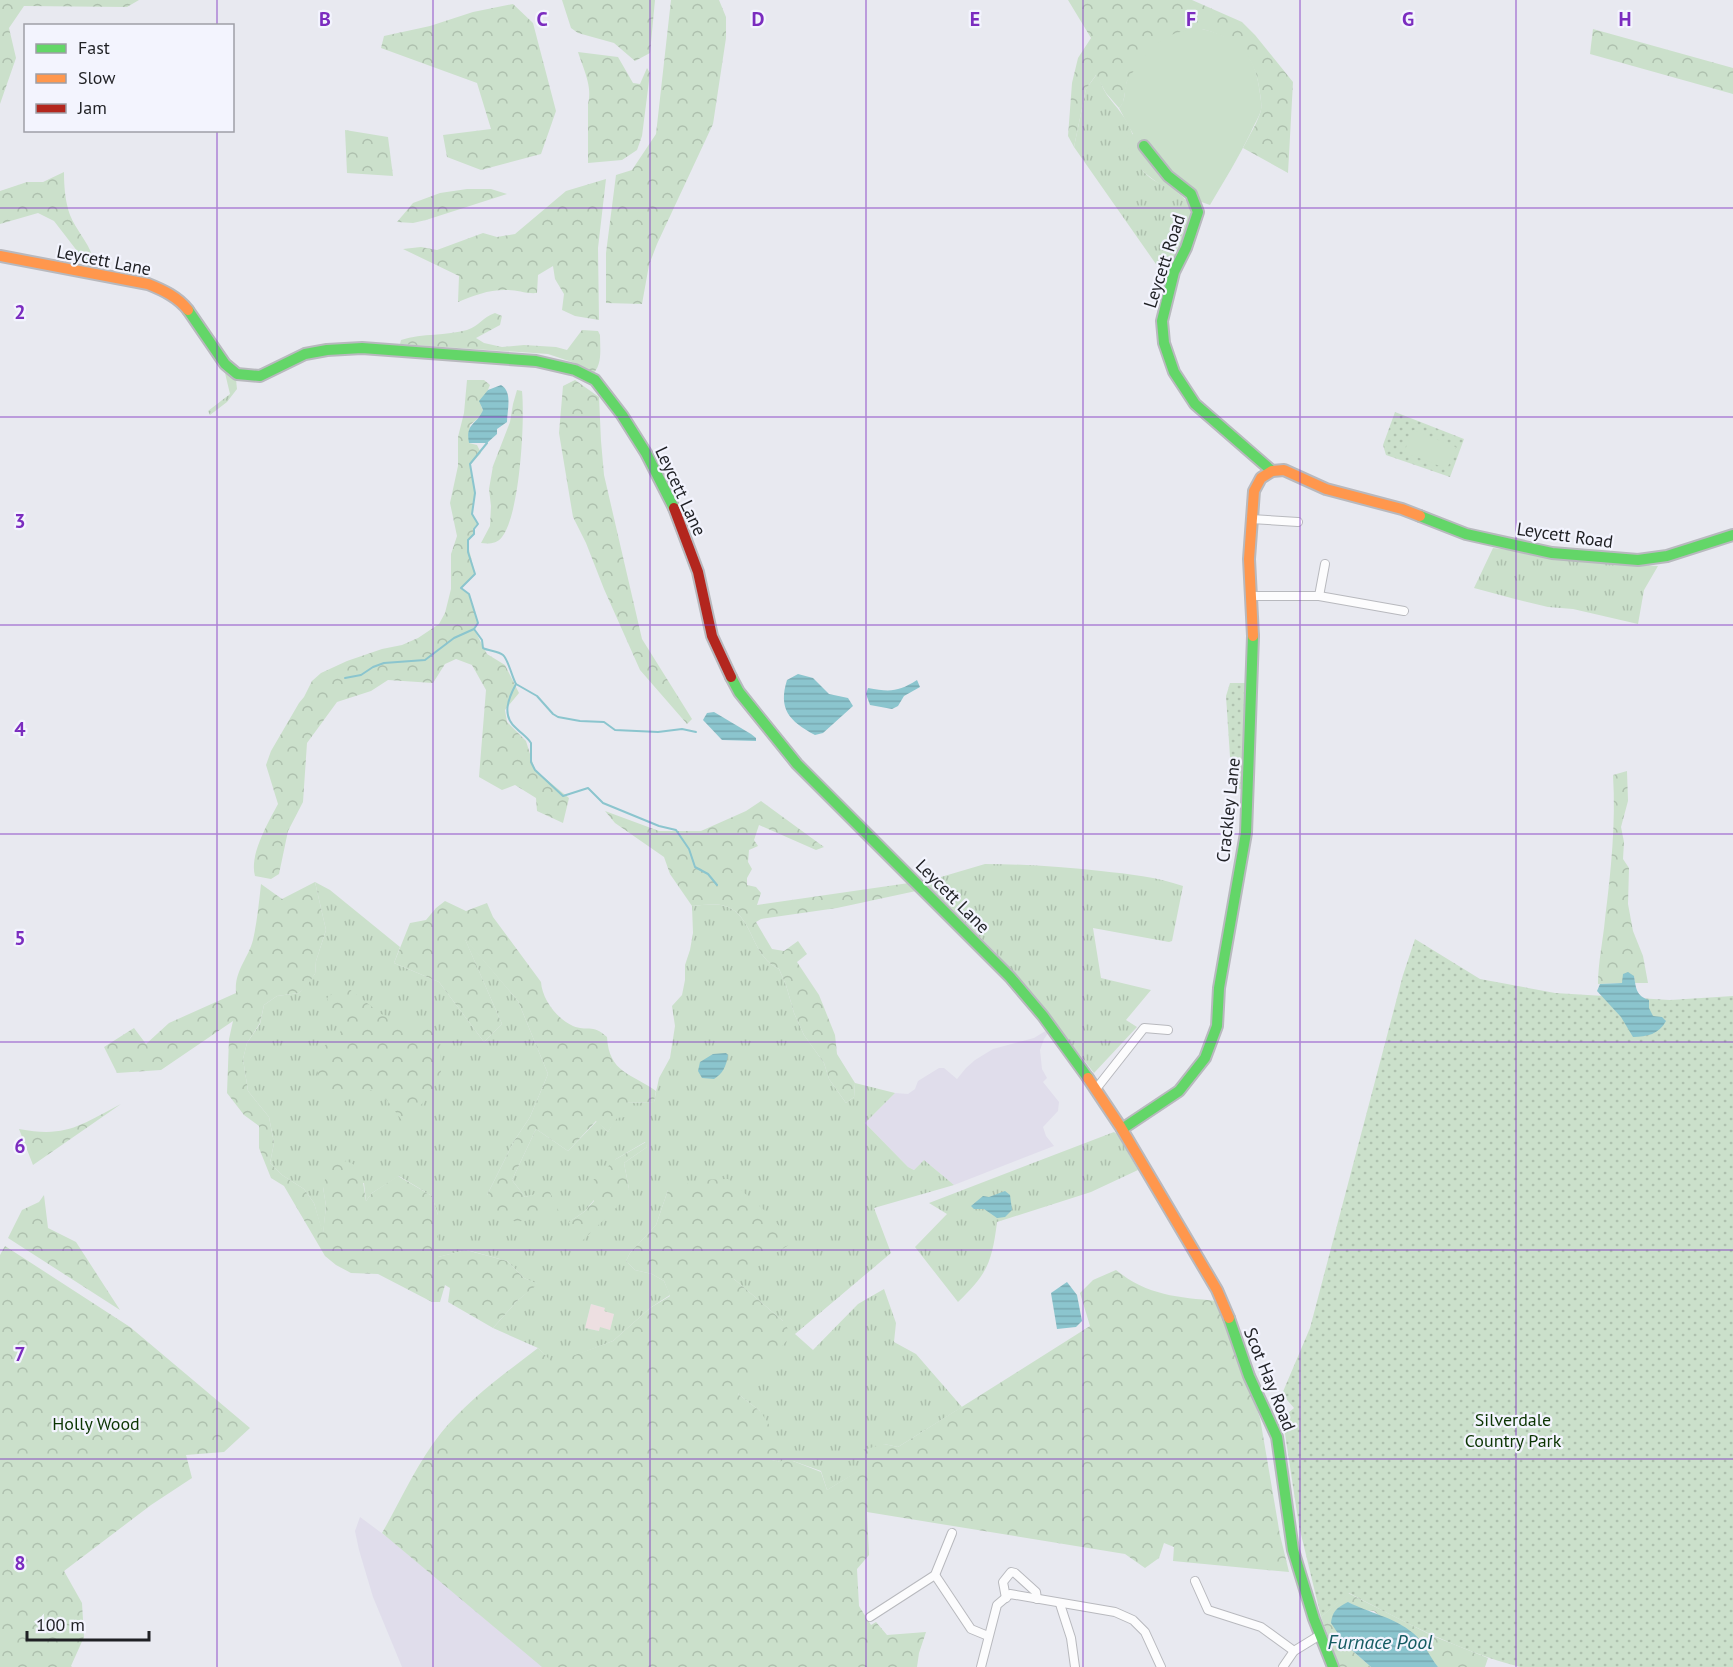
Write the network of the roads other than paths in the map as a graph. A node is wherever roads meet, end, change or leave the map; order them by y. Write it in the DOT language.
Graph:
graph roads {
  1 [pos="1144,146"];
  2 [pos="0,256"];
  3 [pos="1272,471"];
  4 [pos="1251,519"];
  5 [pos="1298,522"];
  6 [pos="1733,535"];
  7 [pos="1325,564"];
  8 [pos="1251,596"];
  9 [pos="1319,596"];
  10 [pos="1404,611"];
  11 [pos="1168,1030"];
  12 [pos="1096,1089"];
  13 [pos="1121,1127"];
  14 [pos="952,1533"];
  15 [pos="935,1575"];
  16 [pos="1195,1581"];
  17 [pos="1008,1596"];
  18 [pos="1037,1599"];
  19 [pos="1060,1604"];
  20 [pos="870,1617"];
  21 [pos="1320,1635"];
  22 [pos="988,1636"];
  23 [pos="1294,1651"];
  24 [pos="981,1667"];
  25 [pos="1075,1667"];
  26 [pos="1161,1667"];
  27 [pos="1283,1667"];
  28 [pos="1333,1667"];
  1 -- 3 [label="street, Leycett Road"];
  2 -- 12 [label="street, Leycett Lane"];
  3 -- 4 [label="street, Crackley Lane"];
  3 -- 6 [label="street, Leycett Road"];
  4 -- 5 [label="street"];
  4 -- 8 [label="street, Crackley Lane"];
  7 -- 9 [label="street"];
  8 -- 9 [label="street"];
  8 -- 13 [label="street, Crackley Lane"];
  9 -- 10 [label="street"];
  11 -- 12 [label="street"];
  12 -- 13 [label="street, Leycett Lane"];
  13 -- 21 [label="street, Scot Hay Road"];
  14 -- 15 [label="street"];
  15 -- 20 [label="street"];
  15 -- 22 [label="street"];
  16 -- 23 [label="street"];
  17 -- 18 [label="street"];
  17 -- 18 [label="street"];
  17 -- 22 [label="street"];
  18 -- 19 [label="street"];
  19 -- 25 [label="street"];
  19 -- 26 [label="street"];
  21 -- 23 [label="street"];
  21 -- 28 [label="street, Scot Hay Road"];
  22 -- 24 [label="street"];
  23 -- 27 [label="street"];
}
